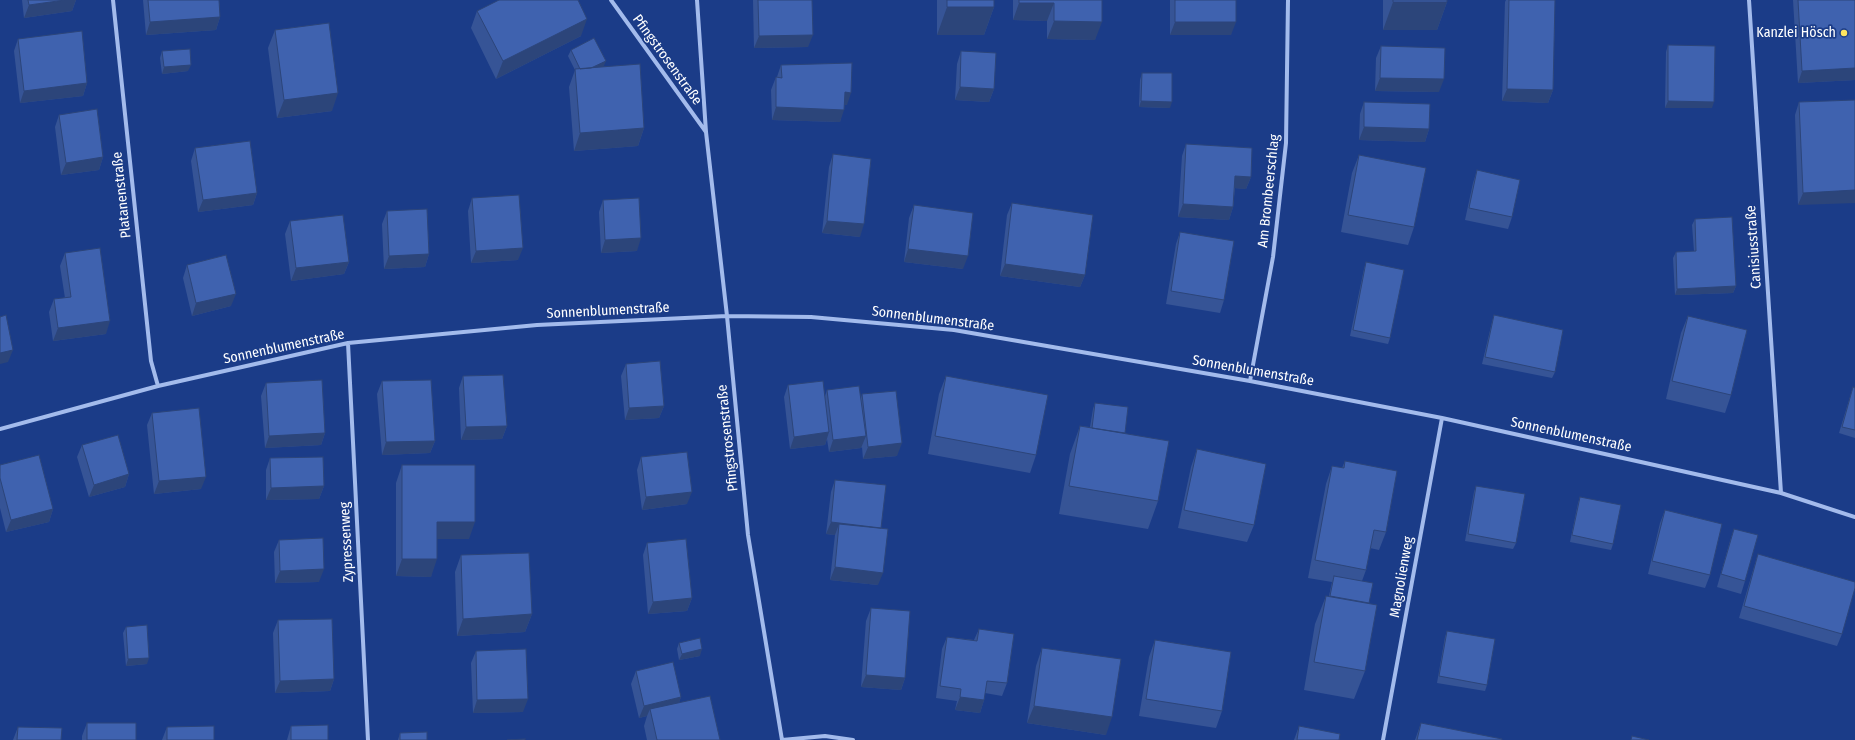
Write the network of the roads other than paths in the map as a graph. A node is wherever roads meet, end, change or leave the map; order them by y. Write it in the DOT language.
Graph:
graph roads {
  1 [pos="113,0"];
  2 [pos="611,0"];
  3 [pos="697,0"];
  4 [pos="1288,0"];
  5 [pos="1748,0"];
  6 [pos="706,132"];
  7 [pos="727,316"];
  8 [pos="348,343"];
  9 [pos="1250,381"];
  10 [pos="158,386"];
  11 [pos="1442,418"];
  12 [pos="0,429"];
  13 [pos="1781,493"];
  14 [pos="1855,517"];
  15 [pos="368,740"];
  16 [pos="782,740"];
  17 [pos="853,740"];
  18 [pos="1383,740"];
  1 -- 10 [label="street, Platanenstraße"];
  2 -- 6 [label="street, Pfingstrosenstraße"];
  3 -- 6 [label="street, Pfingstrosenstraße"];
  4 -- 9 [label="street, Am Brombeerschlag"];
  5 -- 13 [label="street, Canisiusstraße"];
  6 -- 7 [label="street, Pfingstrosenstraße"];
  7 -- 8 [label="street, Sonnenblumenstraße"];
  7 -- 9 [label="street, Sonnenblumenstraße"];
  7 -- 16 [label="street, Pfingstrosenstraße"];
  8 -- 10 [label="street, Sonnenblumenstraße"];
  8 -- 15 [label="street, Zypressenweg"];
  9 -- 11 [label="street, Sonnenblumenstraße"];
  10 -- 12 [label="street, Sonnenblumenstraße"];
  11 -- 13 [label="street, Sonnenblumenstraße"];
  11 -- 18 [label="street, Magnolienweg"];
  13 -- 14 [label="street, Sonnenblumenstraße"];
  16 -- 17 [label="street"];
}
